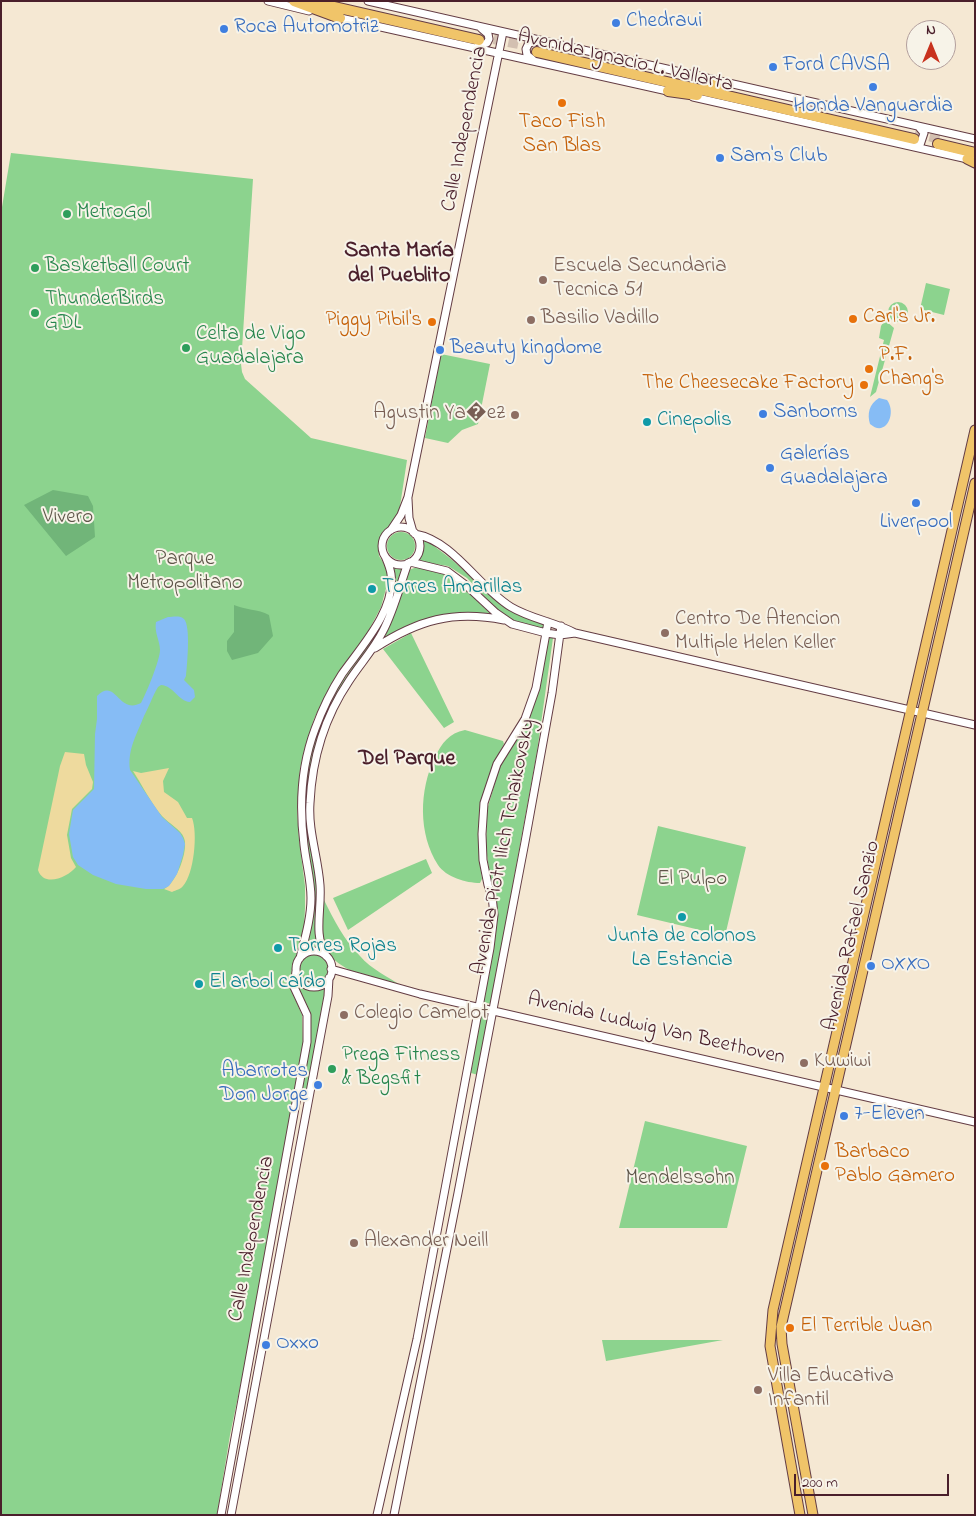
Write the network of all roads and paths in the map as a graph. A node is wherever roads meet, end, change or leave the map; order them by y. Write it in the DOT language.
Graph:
graph roads {
  1 [pos="268,1"];
  2 [pos="294,1"];
  3 [pos="308,1"];
  4 [pos="331,1"];
  5 [pos="368,1"];
  6 [pos="340,18"];
  7 [pos="503,32"];
  8 [pos="477,37"];
  9 [pos="538,50"];
  10 [pos="499,53"];
  11 [pos="696,76"];
  12 [pos="720,89"];
  13 [pos="668,91"];
  14 [pos="747,100"];
  15 [pos="915,136"];
  16 [pos="939,138"];
  17 [pos="975,139"];
  18 [pos="975,147"];
  19 [pos="925,149"];
  20 [pos="973,159"];
  21 [pos="975,430"];
  22 [pos="975,483"];
  23 [pos="408,497"];
  24 [pos="391,530"];
  25 [pos="414,533"];
  26 [pos="384,556"];
  27 [pos="409,562"];
  28 [pos="506,620"];
  29 [pos="548,622"];
  30 [pos="561,626"];
  31 [pos="546,633"];
  32 [pos="575,634"];
  33 [pos="560,635"];
  34 [pos="372,650"];
  35 [pos="910,710"];
  36 [pos="922,713"];
  37 [pos="317,724"];
  38 [pos="975,725"];
  39 [pos="324,727"];
  40 [pos="326,956"];
  41 [pos="300,958"];
  42 [pos="331,969"];
  43 [pos="296,971"];
  44 [pos="329,978"];
  45 [pos="480,1008"];
  46 [pos="493,1011"];
  47 [pos="824,1087"];
  48 [pos="835,1090"];
  49 [pos="975,1122"];
  50 [pos="221,1515"];
  51 [pos="231,1515"];
  52 [pos="377,1515"];
  53 [pos="394,1515"];
  54 [pos="800,1515"];
  55 [pos="813,1515"];
  1 -- 6 [label="street, Avenida Ignacio L. Vallarta"];
  2 -- 6 [label="highway"];
  3 -- 8 [label="highway, Avenida Ignacio L. Vallarta"];
  4 -- 8 [label="highway, Avenida Ignacio L. Vallarta"];
  5 -- 8 [label="street, Avenida Ignacio L. Vallarta"];
  6 -- 8 [label="street, Avenida Ignacio L. Vallarta"];
  7 -- 8 [label="street, Avenida Ignacio L. Vallarta"];
  7 -- 9 [label="street, Avenida Ignacio L. Vallarta"];
  7 -- 10 [label="street, Calle Independencia"];
  8 -- 10 [label="street, Avenida Ignacio L. Vallarta"];
  9 -- 10 [label="street, Avenida Ignacio L. Vallarta"];
  9 -- 11 [label="street, Avenida Ignacio L. Vallarta"];
  9 -- 12 [label="highway, Avenida Ignacio L. Vallarta"];
  9 -- 13 [label="street, Avenida Ignacio L. Vallarta"];
  9 -- 14 [label="highway, Avenida Ignacio L. Vallarta"];
  10 -- 23 [label="street, Calle Independencia"];
  11 -- 12 [label="highway"];
  11 -- 15 [label="street, Avenida Ignacio L. Vallarta"];
  12 -- 15 [label="highway, Avenida Ignacio L. Vallarta"];
  13 -- 14 [label="highway"];
  13 -- 15 [label="street, Avenida Ignacio L. Vallarta"];
  14 -- 15 [label="highway, Avenida Ignacio L. Vallarta"];
  15 -- 16 [label="street, Avenida Ignacio L. Vallarta"];
  15 -- 19 [label="street, Avenida Ignacio L. Vallarta"];
  16 -- 17 [label="street, Avenida Ignacio L. Vallarta"];
  16 -- 18 [label="highway, Avenida Ignacio L. Vallarta"];
  16 -- 19 [label="street"];
  16 -- 20 [label="highway, Avenida Ignacio L. Vallarta"];
  19 -- 20 [label="street, Avenida Ignacio L. Vallarta"];
  21 -- 35 [label="main road, Avenida Rafael Sanzio"];
  22 -- 36 [label="main road, Avenida Rafael Sanzio"];
  23 -- 24 [label="street, Calle Independencia"];
  23 -- 25 [label="street, Calle Independencia"];
  24 -- 25 [label="street"];
  24 -- 26 [label="street"];
  25 -- 27 [label="street"];
  25 -- 29 [label="street"];
  26 -- 27 [label="street"];
  26 -- 37 [label="street"];
  27 -- 28 [label="street"];
  27 -- 34 [label="street"];
  28 -- 31 [label="street"];
  28 -- 34 [label="street"];
  29 -- 30 [label="street"];
  29 -- 31 [label="street, Avenida Piotr Ilich Tchaikovsky"];
  30 -- 32 [label="street"];
  30 -- 33 [label="street, Avenida Piotr Ilich Tchaikovsky"];
  31 -- 33 [label="street"];
  31 -- 45 [label="street, Avenida Piotr Ilich Tchaikovsky"];
  32 -- 33 [label="street"];
  32 -- 35 [label="street"];
  33 -- 46 [label="street, Avenida Piotr Ilich Tchaikovsky"];
  34 -- 39 [label="street"];
  35 -- 36 [label="street"];
  35 -- 47 [label="main road, Avenida Rafael Sanzio"];
  36 -- 38 [label="street"];
  36 -- 48 [label="main road, Avenida Rafael Sanzio"];
  37 -- 39 [label="street"];
  37 -- 41 [label="street"];
  39 -- 40 [label="street"];
  40 -- 41 [label="street"];
  40 -- 42 [label="street"];
  41 -- 43 [label="street"];
  42 -- 44 [label="street"];
  42 -- 45 [label="street, Avenida Ludwig Van Beethoven"];
  43 -- 44 [label="street"];
  43 -- 50 [label="street, Calle Independencia"];
  44 -- 51 [label="street, Calle Independencia"];
  45 -- 46 [label="street, Avenida Ludwig Van Beethoven"];
  45 -- 52 [label="street, Avenida Piotr Ilich Tchaikovsky"];
  46 -- 47 [label="street, Avenida Ludwig Van Beethoven"];
  46 -- 53 [label="street, Avenida Piotr Ilich Tchaikovsky"];
  47 -- 48 [label="street, Avenida Ludwig Van Beethoven"];
  47 -- 54 [label="main road, Avenida Rafael Sanzio"];
  48 -- 49 [label="street, Avenida Ludwig Van Beethoven"];
  48 -- 55 [label="main road, Avenida Rafael Sanzio"];
}
